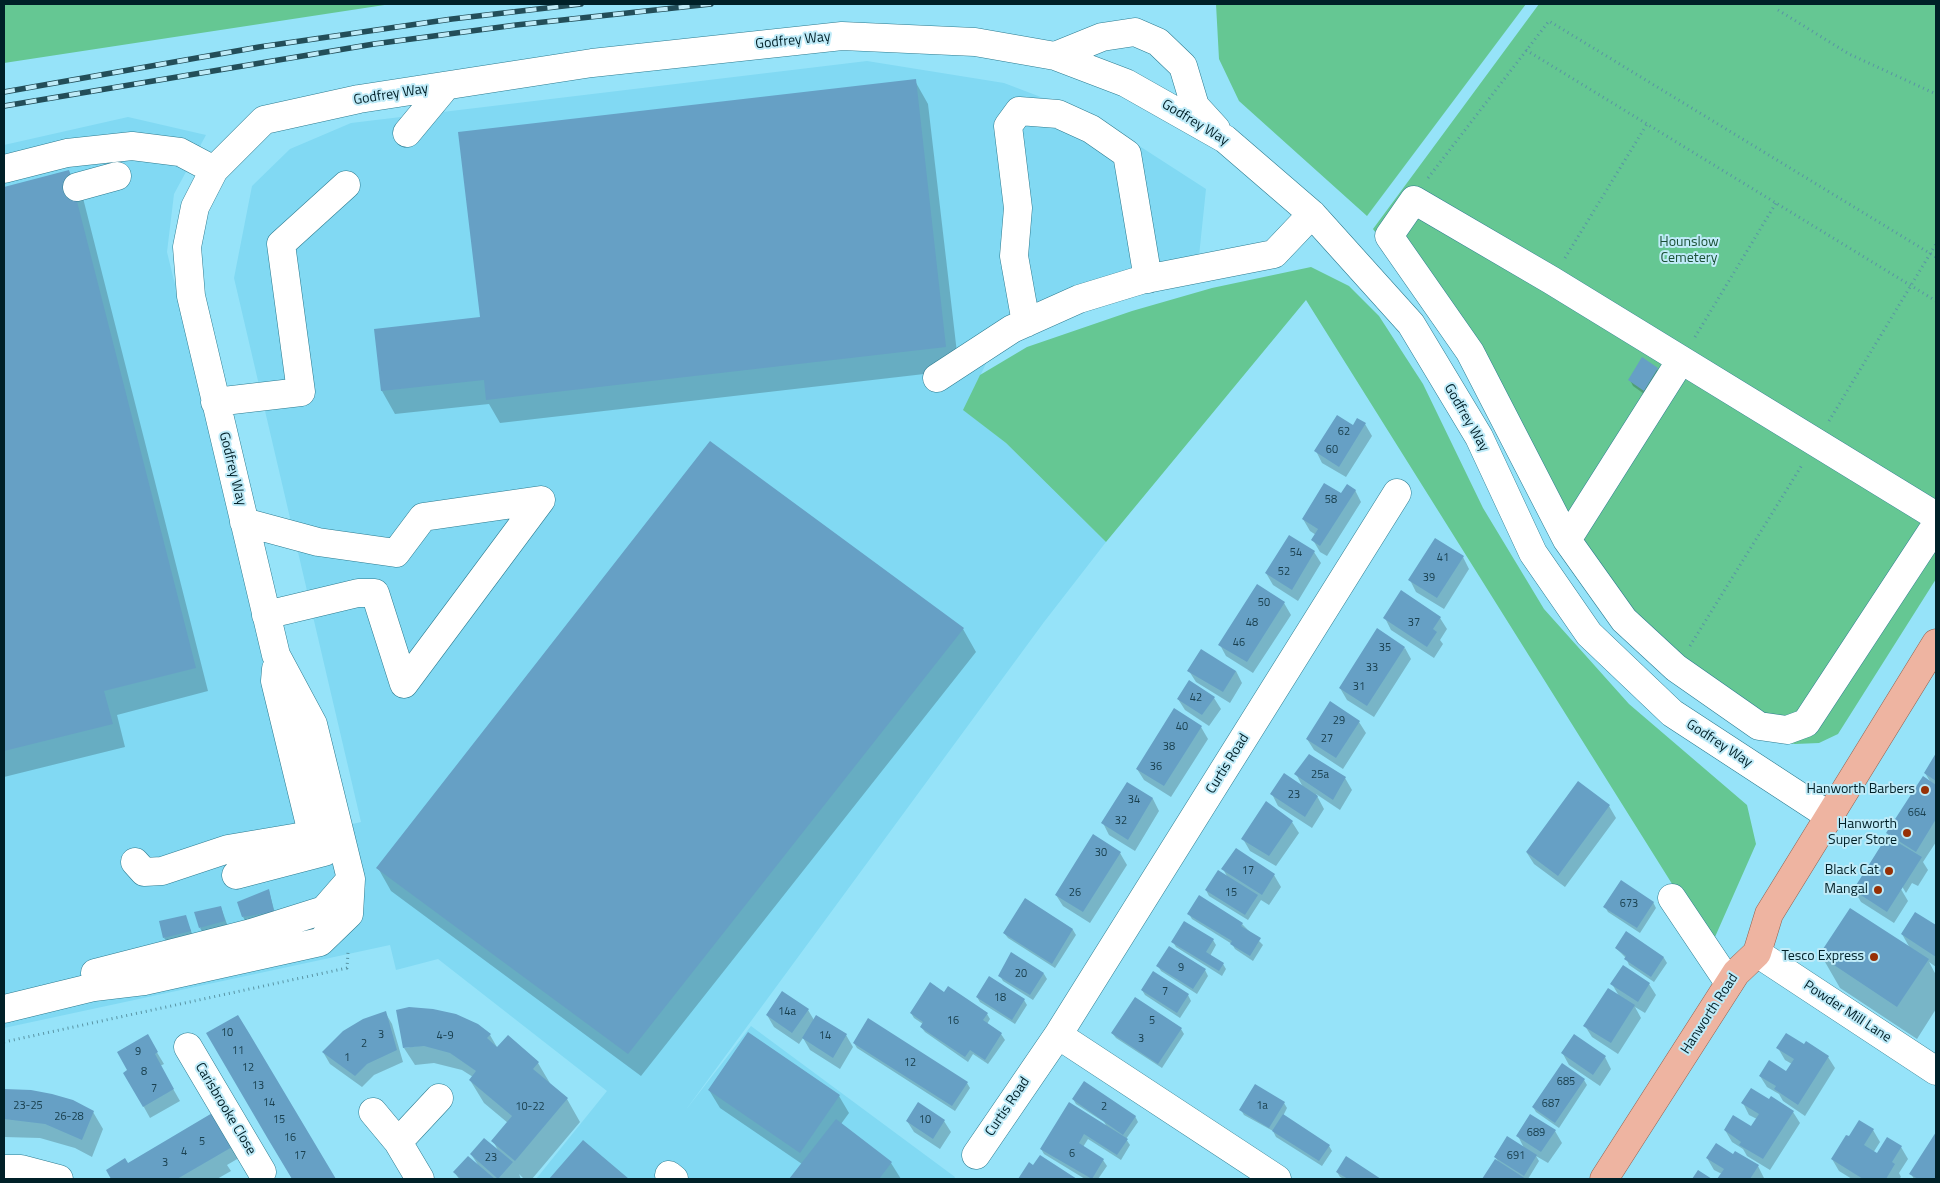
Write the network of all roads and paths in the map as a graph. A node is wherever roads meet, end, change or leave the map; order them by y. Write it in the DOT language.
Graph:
graph roads {
  1 [pos="1778,10"];
  2 [pos="1526,50"];
  3 [pos="1055,56"];
  4 [pos="446,86"];
  5 [pos="1936,94"];
  6 [pos="1647,124"];
  7 [pos="407,133"];
  8 [pos="1225,139"];
  9 [pos="4,169"];
  10 [pos="214,170"];
  11 [pos="117,176"];
  12 [pos="346,185"];
  13 [pos="77,187"];
  14 [pos="1414,200"];
  15 [pos="1776,203"];
  16 [pos="1312,214"];
  17 [pos="1936,257"];
  18 [pos="1148,279"];
  19 [pos="1551,280"];
  20 [pos="1936,301"];
  21 [pos="1026,323"];
  22 [pos="1681,360"];
  23 [pos="937,378"];
  24 [pos="215,402"];
  25 [pos="1397,493"];
  26 [pos="1936,516"];
  27 [pos="244,522"];
  28 [pos="1936,525"];
  29 [pos="1567,540"];
  30 [pos="266,615"];
  31 [pos="1936,643"];
  32 [pos="276,655"];
  33 [pos="316,741"];
  34 [pos="1831,817"];
  35 [pos="135,862"];
  36 [pos="236,876"];
  37 [pos="352,879"];
  38 [pos="1672,898"];
  39 [pos="1757,953"];
  40 [pos="1729,983"];
  41 [pos="4,996"];
  42 [pos="4,1009"];
  43 [pos="1058,1035"];
  44 [pos="188,1047"];
  45 [pos="1936,1072"];
  46 [pos="439,1098"];
  47 [pos="374,1112"];
  48 [pos="398,1142"];
  49 [pos="976,1155"];
  50 [pos="4,1169"];
  51 [pos="259,1177"];
  52 [pos="59,1179"];
  53 [pos="420,1179"];
  54 [pos="1277,1179"];
  55 [pos="1604,1179"];
  1 -- 5 [label="path"];
  2 -- 6 [label="path"];
  2 -- 14 [label="path"];
  2 -- 17 [label="path"];
  3 -- 4 [label="street, Godfrey Way"];
  3 -- 8 [label="street, Godfrey Way"];
  3 -- 8 [label="street"];
  4 -- 7 [label="street"];
  4 -- 10 [label="street, Godfrey Way"];
  6 -- 15 [label="path"];
  6 -- 19 [label="path"];
  8 -- 16 [label="street, Godfrey Way"];
  9 -- 10 [label="street"];
  10 -- 24 [label="street, Godfrey Way"];
  11 -- 13 [label="street"];
  12 -- 24 [label="street"];
  14 -- 19 [label="street"];
  14 -- 29 [label="street"];
  15 -- 20 [label="path"];
  15 -- 22 [label="path"];
  16 -- 18 [label="street"];
  16 -- 34 [label="street, Godfrey Way"];
  18 -- 21 [label="street"];
  18 -- 21 [label="street"];
  19 -- 22 [label="street"];
  21 -- 23 [label="street"];
  22 -- 26 [label="street"];
  22 -- 29 [label="street"];
  24 -- 27 [label="street, Godfrey Way"];
  25 -- 43 [label="street, Curtis Road"];
  27 -- 30 [label="street, Godfrey Way"];
  27 -- 30 [label="street"];
  28 -- 29 [label="street"];
  30 -- 32 [label="street, Godfrey Way"];
  31 -- 34 [label="main road, Hanworth Road"];
  32 -- 33 [label="street, Godfrey Way"];
  32 -- 35 [label="street"];
  33 -- 36 [label="street"];
  33 -- 37 [label="street, Godfrey Way"];
  34 -- 39 [label="main road, Hanworth Road"];
  37 -- 41 [label="street"];
  37 -- 42 [label="street, Godfrey Way"];
  38 -- 40 [label="street"];
  39 -- 40 [label="main road, Hanworth Road"];
  39 -- 45 [label="street, Powder Mill Lane"];
  40 -- 55 [label="main road, Hanworth Road"];
  43 -- 49 [label="street, Curtis Road"];
  43 -- 54 [label="street"];
  44 -- 51 [label="street, Carisbrooke Close"];
  46 -- 48 [label="street"];
  47 -- 48 [label="street"];
  48 -- 53 [label="street"];
  50 -- 52 [label="street"];
}
